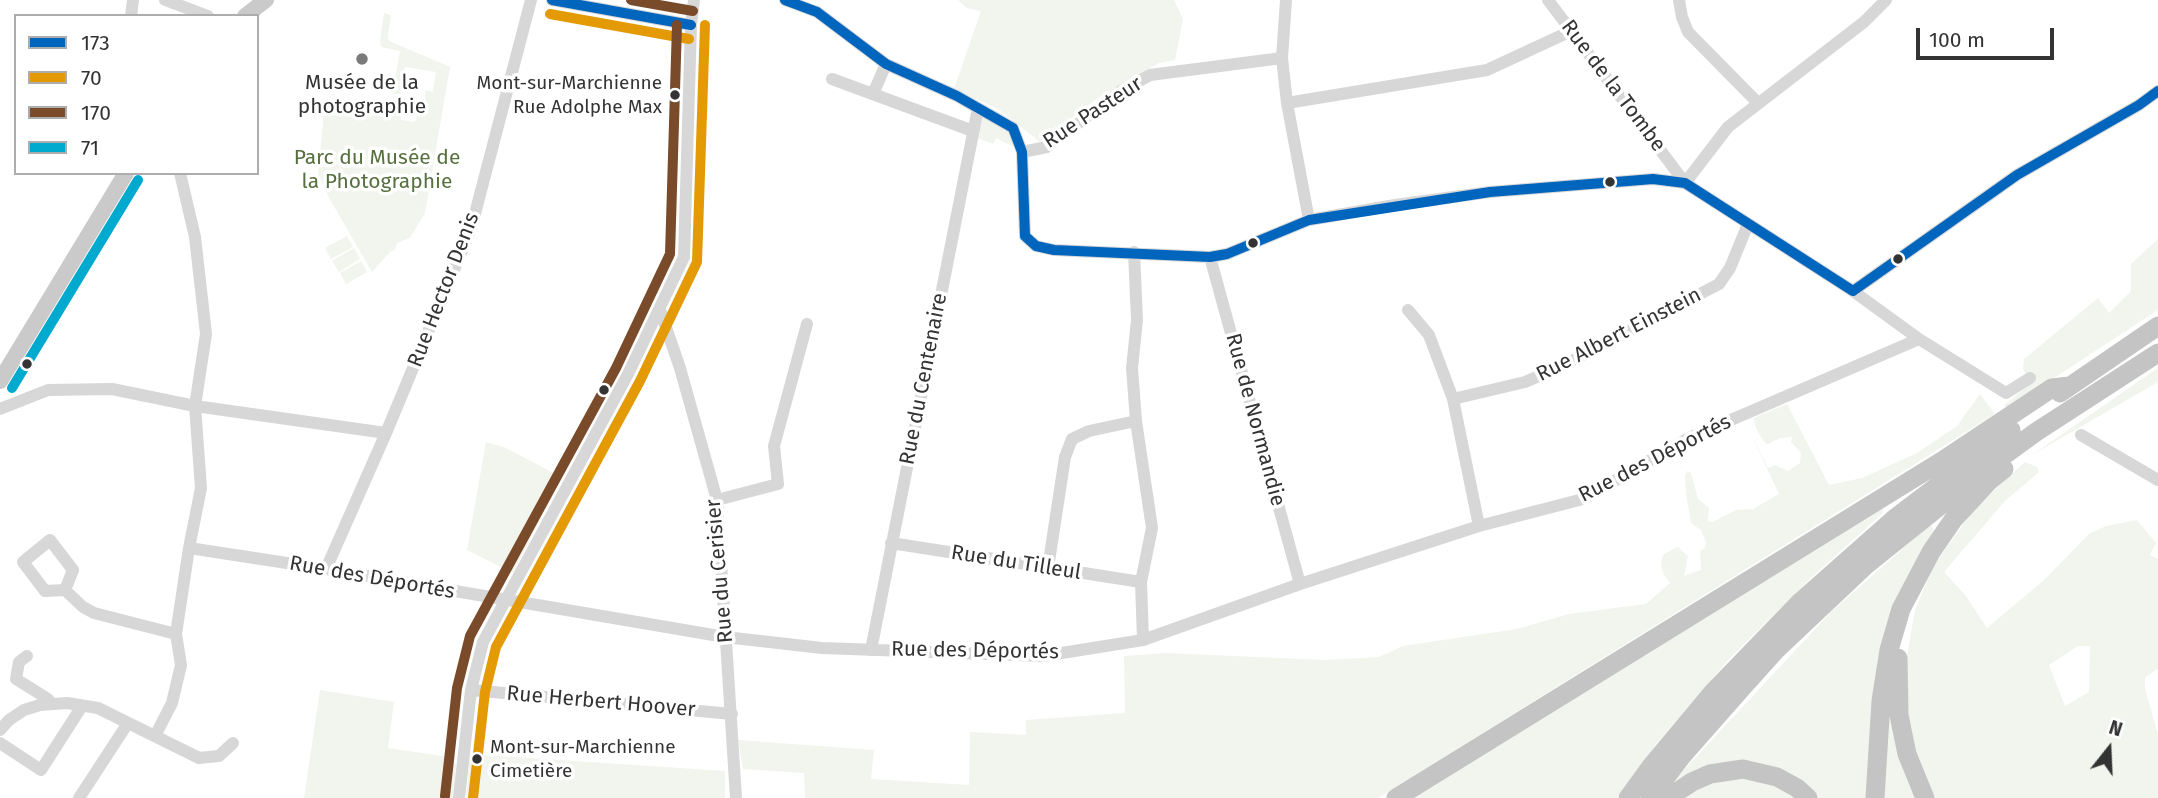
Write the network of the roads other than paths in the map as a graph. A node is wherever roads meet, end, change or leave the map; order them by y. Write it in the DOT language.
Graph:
graph roads {
  1 [pos="165,0"];
  2 [pos="266,0"];
  3 [pos="531,0"];
  4 [pos="552,0"];
  5 [pos="694,0"];
  6 [pos="785,0"];
  7 [pos="1286,0"];
  8 [pos="1548,0"];
  9 [pos="1679,0"];
  10 [pos="1886,0"];
  11 [pos="203,14"];
  12 [pos="248,14"];
  13 [pos="691,25"];
  14 [pos="1571,30"];
  15 [pos="1282,58"];
  16 [pos="886,64"];
  17 [pos="832,79"];
  18 [pos="2158,91"];
  19 [pos="873,94"];
  20 [pos="1287,103"];
  21 [pos="1758,103"];
  22 [pos="978,108"];
  23 [pos="974,131"];
  24 [pos="1022,152"];
  25 [pos="125,175"];
  26 [pos="180,175"];
  27 [pos="1685,183"];
  28 [pos="1309,220"];
  29 [pos="1748,224"];
  30 [pos="1134,252"];
  31 [pos="1210,257"];
  32 [pos="1853,291"];
  33 [pos="660,310"];
  34 [pos="1408,310"];
  35 [pos="807,324"];
  36 [pos="2158,326"];
  37 [pos="1919,339"];
  38 [pos="2158,353"];
  39 [pos="2030,378"];
  40 [pos="0,381"];
  41 [pos="2069,386"];
  42 [pos="1453,399"];
  43 [pos="195,406"];
  44 [pos="0,408"];
  45 [pos="1136,421"];
  46 [pos="2036,432"];
  47 [pos="386,433"];
  48 [pos="2081,435"];
  49 [pos="2158,480"];
  50 [pos="717,500"];
  51 [pos="1479,526"];
  52 [pos="891,543"];
  53 [pos="188,548"];
  54 [pos="1048,568"];
  55 [pos="326,569"];
  56 [pos="1141,582"];
  57 [pos="1300,584"];
  58 [pos="65,590"];
  59 [pos="1910,595"];
  60 [pos="504,601"];
  61 [pos="176,634"];
  62 [pos="725,637"];
  63 [pos="1143,640"];
  64 [pos="871,650"];
  65 [pos="27,656"];
  66 [pos="471,690"];
  67 [pos="51,704"];
  68 [pos="82,706"];
  69 [pos="732,714"];
  70 [pos="128,723"];
  71 [pos="0,730"];
  72 [pos="155,736"];
  73 [pos="0,743"];
  74 [pos="233,743"];
  75 [pos="79,798"];
  76 [pos="459,798"];
  77 [pos="736,798"];
  78 [pos="1396,798"];
  79 [pos="1628,798"];
  80 [pos="1650,798"];
  81 [pos="1668,798"];
  82 [pos="1808,798"];
  83 [pos="1875,798"];
  84 [pos="1925,798"];
  1 -- 11 [label="street"];
  2 -- 12 [label="main road"];
  3 -- 47 [label="street, Rue Hector Denis"];
  4 -- 13 [label="street"];
  5 -- 13 [label="street"];
  6 -- 16 [label="street, Rue Pasteur"];
  7 -- 15 [label="street"];
  8 -- 14 [label="street, Rue de la Tombe"];
  9 -- 21 [label="street"];
  10 -- 21 [label="street"];
  13 -- 33 [label="street"];
  14 -- 20 [label="street"];
  14 -- 27 [label="street, Rue de la Tombe"];
  15 -- 20 [label="street"];
  15 -- 24 [label="street, Rue Pasteur"];
  16 -- 19 [label="street"];
  16 -- 22 [label="street, Rue Pasteur"];
  17 -- 19 [label="street"];
  18 -- 32 [label="street"];
  19 -- 23 [label="street"];
  20 -- 28 [label="street"];
  21 -- 27 [label="street"];
  22 -- 23 [label="street, Rue du Centenaire"];
  22 -- 24 [label="street, Rue Pasteur"];
  23 -- 52 [label="street, Rue du Centenaire"];
  24 -- 30 [label="street"];
  25 -- 40 [label="main road"];
  26 -- 43 [label="street"];
  27 -- 28 [label="street"];
  27 -- 29 [label="street, Rue de la Tombe"];
  28 -- 31 [label="street"];
  29 -- 32 [label="street, Rue de la Tombe"];
  29 -- 42 [label="street, Rue Albert Einstein"];
  30 -- 31 [label="street"];
  30 -- 45 [label="street"];
  31 -- 57 [label="street, Rue de Normandie"];
  32 -- 37 [label="street, Rue de la Tombe"];
  33 -- 50 [label="street, Rue du Cerisier"];
  33 -- 60 [label="street"];
  34 -- 42 [label="street"];
  35 -- 50 [label="street"];
  36 -- 41 [label="highway"];
  37 -- 39 [label="street, Rue de la Tombe"];
  37 -- 51 [label="street, Rue des Déportés"];
  38 -- 46 [label="highway"];
  41 -- 78 [label="highway"];
  41 -- 79 [label="highway"];
  42 -- 51 [label="street"];
  43 -- 44 [label="street"];
  43 -- 47 [label="street"];
  43 -- 53 [label="street"];
  45 -- 54 [label="street"];
  45 -- 56 [label="street"];
  46 -- 59 [label="highway"];
  46 -- 80 [label="highway"];
  47 -- 55 [label="street, Rue Hector Denis"];
  48 -- 49 [label="street"];
  50 -- 62 [label="street, Rue du Cerisier"];
  51 -- 57 [label="street, Rue des Déportés"];
  52 -- 54 [label="street, Rue du Tilleul"];
  52 -- 64 [label="street, Rue du Centenaire"];
  53 -- 55 [label="street, Rue des Déportés"];
  53 -- 61 [label="street"];
  54 -- 56 [label="street, Rue du Tilleul"];
  55 -- 60 [label="street, Rue des Déportés"];
  56 -- 63 [label="street"];
  57 -- 63 [label="street, Rue des Déportés"];
  58 -- 61 [label="street"];
  59 -- 83 [label="highway"];
  59 -- 84 [label="highway"];
  60 -- 62 [label="street, Rue des Déportés"];
  60 -- 66 [label="street"];
  61 -- 72 [label="street"];
  62 -- 64 [label="street, Rue des Déportés"];
  62 -- 69 [label="street, Rue du Cerisier"];
  63 -- 64 [label="street, Rue des Déportés"];
  65 -- 67 [label="street"];
  66 -- 69 [label="street, Rue Herbert Hoover"];
  66 -- 76 [label="street"];
  67 -- 68 [label="street"];
  67 -- 71 [label="street"];
  68 -- 70 [label="street"];
  68 -- 73 [label="street"];
  69 -- 77 [label="street, Rue du Cerisier"];
  70 -- 72 [label="street"];
  70 -- 75 [label="street"];
  72 -- 74 [label="street"];
  81 -- 82 [label="highway"];
}
